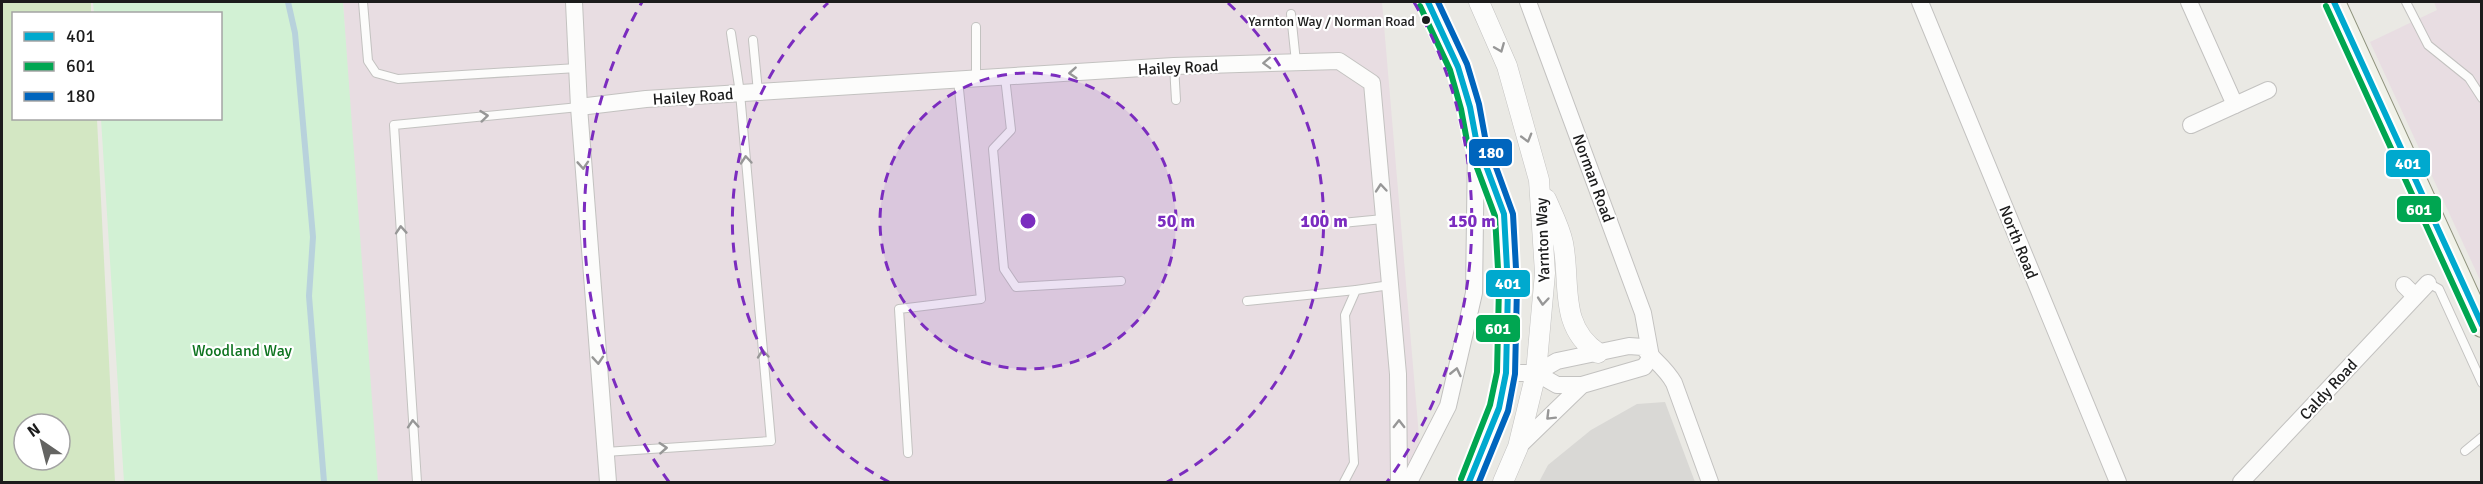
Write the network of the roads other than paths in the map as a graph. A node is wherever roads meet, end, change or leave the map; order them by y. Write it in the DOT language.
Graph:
graph roads {
  1 [pos="363,2"];
  2 [pos="574,2"];
  3 [pos="1428,2"];
  4 [pos="1479,2"];
  5 [pos="1528,2"];
  6 [pos="1920,2"];
  7 [pos="2189,2"];
  8 [pos="2334,2"];
  9 [pos="2406,2"];
  10 [pos="1291,14"];
  11 [pos="976,27"];
  12 [pos="730,33"];
  13 [pos="753,40"];
  14 [pos="1296,62"];
  15 [pos="1174,66"];
  16 [pos="577,68"];
  17 [pos="1005,77"];
  18 [pos="976,78"];
  19 [pos="958,80"];
  20 [pos="2268,90"];
  21 [pos="758,92"];
  22 [pos="740,93"];
  23 [pos="2481,98"];
  24 [pos="1176,100"];
  25 [pos="2235,105"];
  26 [pos="579,107"];
  27 [pos="2191,124"];
  28 [pos="1476,140"];
  29 [pos="1539,180"];
  30 [pos="1383,219"];
  31 [pos="1342,223"];
  32 [pos="1121,281"];
  33 [pos="2427,283"];
  34 [pos="1390,285"];
  35 [pos="1356,290"];
  36 [pos="1247,301"];
  37 [pos="2481,326"];
  38 [pos="1598,352"];
  39 [pos="1651,357"];
  40 [pos="1536,373"];
  41 [pos="1506,374"];
  42 [pos="2481,383"];
  43 [pos="1582,385"];
  44 [pos="2481,437"];
  45 [pos="1518,447"];
  46 [pos="2465,451"];
  47 [pos="605,452"];
  48 [pos="908,453"];
  49 [pos="417,483"];
  50 [pos="608,483"];
  51 [pos="1344,483"];
  52 [pos="1399,483"];
  53 [pos="1409,483"];
  54 [pos="1469,483"];
  55 [pos="1503,483"];
  56 [pos="1710,483"];
  57 [pos="2118,483"];
  58 [pos="2241,483"];
  1 -- 16 [label="lane"];
  2 -- 16 [label="street"];
  3 -- 28 [label="street"];
  4 -- 29 [label="street, Yarnton Way, one-way"];
  5 -- 39 [label="street, Norman Road"];
  6 -- 57 [label="street, North Road"];
  7 -- 25 [label="street"];
  8 -- 37 [label="main road"];
  9 -- 23 [label="lane"];
  10 -- 14 [label="lane"];
  11 -- 18 [label="lane"];
  12 -- 22 [label="lane"];
  13 -- 21 [label="lane"];
  14 -- 15 [label="street, Hailey Road, one-way"];
  30 -- 14 [label="street, Hailey Road, one-way"];
  15 -- 17 [label="street, Hailey Road, one-way"];
  15 -- 24 [label="lane"];
  16 -- 26 [label="street"];
  17 -- 18 [label="street, Hailey Road"];
  17 -- 32 [label="lane"];
  18 -- 19 [label="street, Hailey Road"];
  19 -- 21 [label="street, Hailey Road"];
  19 -- 48 [label="lane"];
  20 -- 25 [label="street"];
  21 -- 22 [label="street, Hailey Road"];
  22 -- 26 [label="street, Hailey Road"];
  47 -- 22 [label="lane, one-way"];
  25 -- 27 [label="street"];
  26 -- 47 [label="street, one-way"];
  49 -- 26 [label="lane, one-way"];
  28 -- 41 [label="street"];
  53 -- 28 [label="street, one-way"];
  29 -- 38 [label="street"];
  29 -- 40 [label="street, Yarnton Way, one-way"];
  30 -- 31 [label="lane"];
  30 -- 34 [label="street, Hailey Road"];
  33 -- 42 [label="lane"];
  33 -- 58 [label="street, Caldy Road"];
  34 -- 35 [label="lane"];
  52 -- 34 [label="street, Hailey Road, one-way"];
  35 -- 36 [label="lane"];
  35 -- 51 [label="lane"];
  38 -- 39 [label="street"];
  38 -- 40 [label="street"];
  39 -- 43 [label="street"];
  39 -- 56 [label="street"];
  40 -- 41 [label="street"];
  40 -- 43 [label="street"];
  40 -- 45 [label="street, Yarnton Way"];
  41 -- 54 [label="street"];
  43 -- 45 [label="street, one-way"];
  44 -- 46 [label="lane"];
  45 -- 55 [label="street, Yarnton Way"];
  47 -- 50 [label="street"];
}
